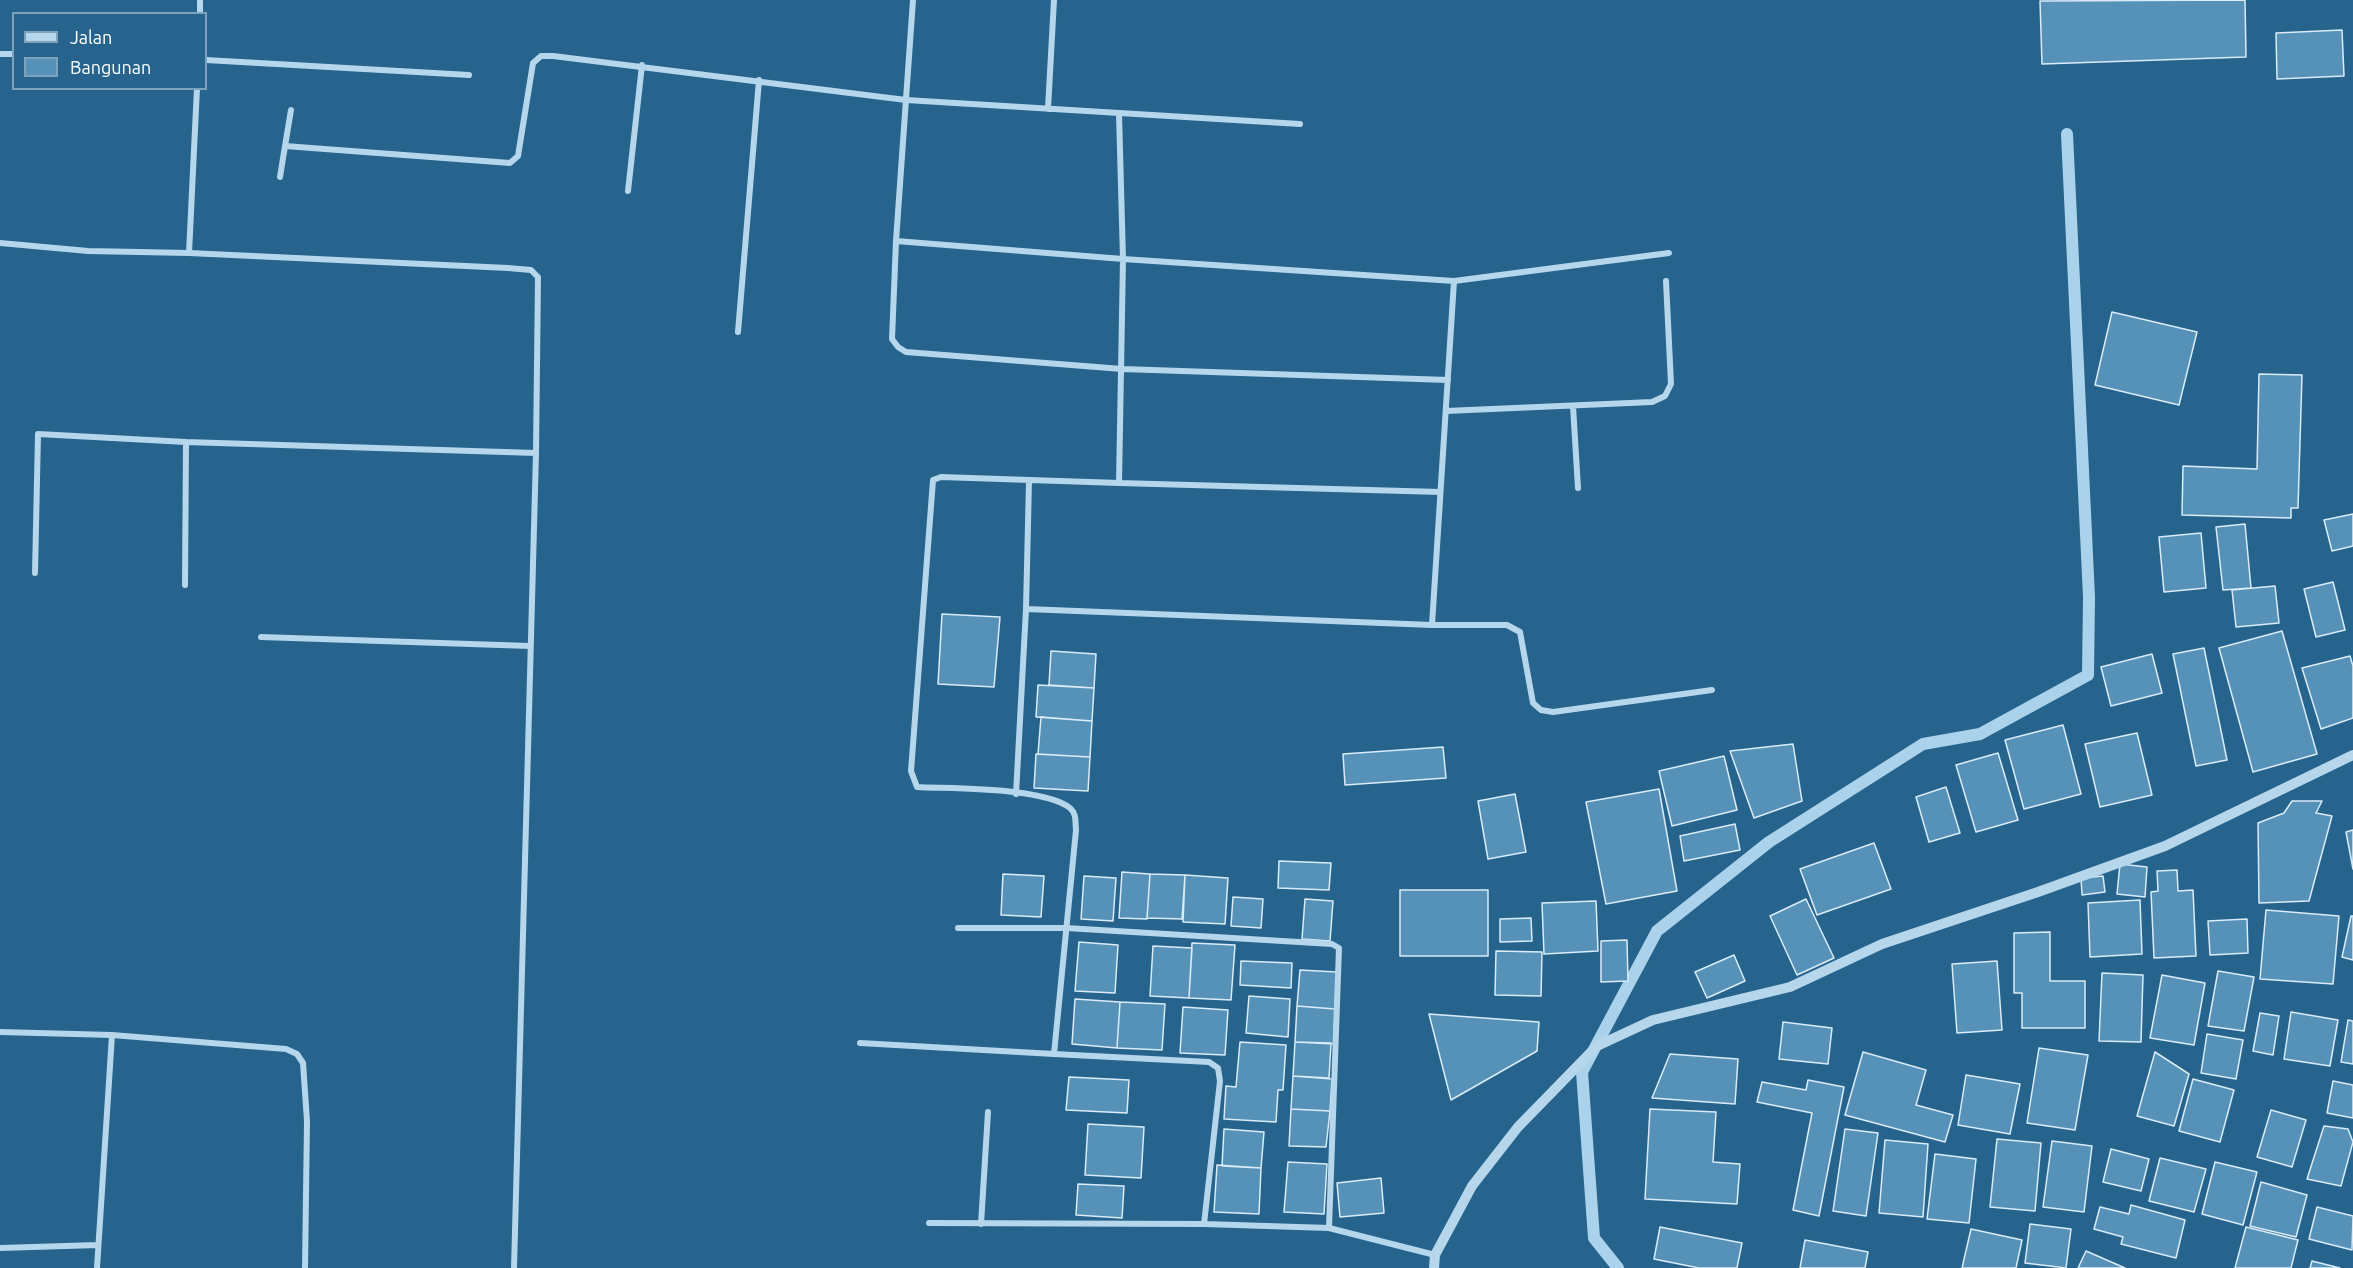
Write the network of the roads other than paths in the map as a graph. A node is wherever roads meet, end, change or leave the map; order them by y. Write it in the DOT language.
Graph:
graph roads {
  1 [pos="913,0"];
  2 [pos="1053,0"];
  3 [pos="207,60"];
  4 [pos="642,65"];
  5 [pos="469,75"];
  6 [pos="759,80"];
  7 [pos="197,90"];
  8 [pos="906,100"];
  9 [pos="1048,109"];
  10 [pos="291,110"];
  11 [pos="1119,114"];
  12 [pos="1300,124"];
  13 [pos="285,146"];
  14 [pos="280,177"];
  15 [pos="628,191"];
  16 [pos="896,241"];
  17 [pos="0,243"];
  18 [pos="189,253"];
  19 [pos="1669,253"];
  20 [pos="1123,260"];
  21 [pos="1454,281"];
  22 [pos="1666,281"];
  23 [pos="738,332"];
  24 [pos="1122,369"];
  25 [pos="1448,380"];
  26 [pos="1573,406"];
  27 [pos="1446,411"];
  28 [pos="186,442"];
  29 [pos="536,453"];
  30 [pos="1029,481"];
  31 [pos="1119,483"];
  32 [pos="1578,488"];
  33 [pos="1440,492"];
  34 [pos="35,573"];
  35 [pos="186,585"];
  36 [pos="1026,609"];
  37 [pos="1432,625"];
  38 [pos="261,637"];
  39 [pos="530,646"];
  40 [pos="1712,690"];
  41 [pos="2353,755"];
  42 [pos="1016,794"];
  43 [pos="958,928"];
  44 [pos="1065,928"];
  45 [pos="0,1032"];
  46 [pos="112,1035"];
  47 [pos="860,1043"];
  48 [pos="1054,1054"];
  49 [pos="988,1113"];
  50 [pos="929,1223"];
  51 [pos="981,1224"];
  52 [pos="1204,1224"];
  53 [pos="1329,1228"];
  54 [pos="98,1245"];
  55 [pos="0,1248"];
  56 [pos="1435,1255"];
  57 [pos="97,1268"];
  58 [pos="305,1268"];
  59 [pos="514,1268"];
  60 [pos="1434,1268"];
  1 -- 8 [label="street"];
  2 -- 9 [label="street"];
  3 -- 5 [label="street"];
  4 -- 6 [label="street"];
  4 -- 13 [label="street"];
  4 -- 15 [label="street"];
  6 -- 8 [label="street"];
  6 -- 23 [label="street"];
  7 -- 18 [label="street"];
  8 -- 9 [label="street"];
  8 -- 16 [label="street"];
  9 -- 11 [label="street"];
  10 -- 13 [label="street"];
  11 -- 12 [label="street"];
  11 -- 20 [label="street"];
  13 -- 14 [label="street"];
  16 -- 20 [label="street"];
  16 -- 24 [label="street"];
  17 -- 18 [label="street"];
  18 -- 29 [label="street"];
  19 -- 21 [label="street"];
  20 -- 21 [label="street"];
  20 -- 24 [label="street"];
  21 -- 25 [label="street"];
  22 -- 26 [label="street"];
  24 -- 25 [label="street"];
  24 -- 31 [label="street"];
  25 -- 27 [label="street"];
  26 -- 27 [label="street"];
  26 -- 32 [label="street"];
  27 -- 33 [label="street"];
  28 -- 29 [label="street"];
  28 -- 34 [label="street"];
  28 -- 35 [label="street"];
  29 -- 39 [label="street"];
  30 -- 31 [label="street"];
  30 -- 36 [label="street"];
  30 -- 42 [label="street"];
  31 -- 33 [label="street"];
  33 -- 37 [label="street"];
  36 -- 37 [label="street"];
  36 -- 42 [label="street"];
  37 -- 40 [label="street"];
  38 -- 39 [label="street"];
  39 -- 59 [label="street"];
  41 -- 56 [label="street"];
  42 -- 44 [label="street"];
  43 -- 44 [label="street"];
  44 -- 48 [label="street"];
  44 -- 53 [label="street"];
  45 -- 46 [label="street"];
  46 -- 54 [label="street"];
  46 -- 58 [label="street"];
  47 -- 48 [label="street"];
  48 -- 52 [label="street"];
  49 -- 51 [label="street"];
  50 -- 51 [label="street"];
  51 -- 52 [label="street"];
  52 -- 53 [label="street"];
  53 -- 56 [label="street"];
  54 -- 55 [label="street"];
  54 -- 57 [label="street"];
  56 -- 60 [label="street"];
}
